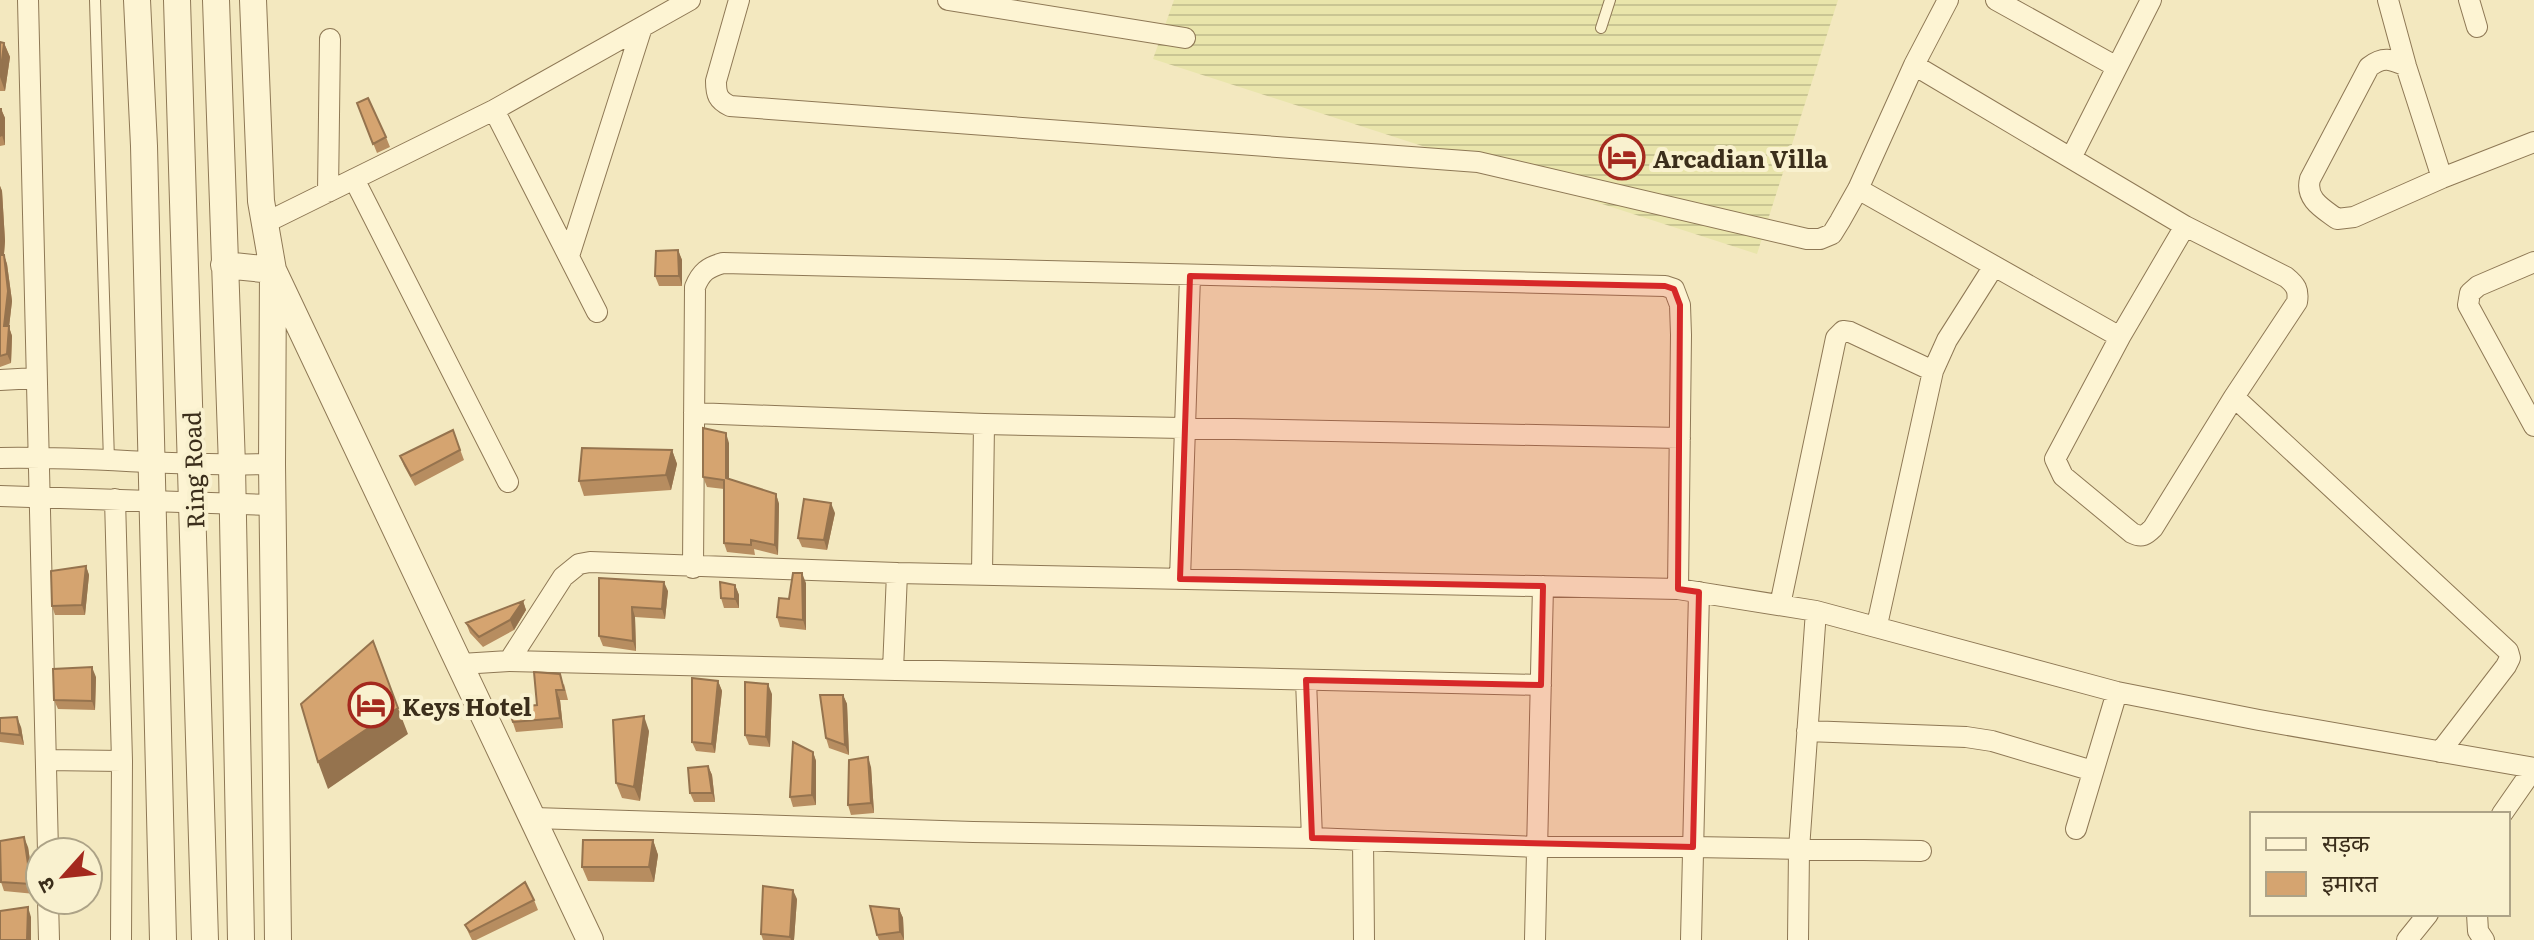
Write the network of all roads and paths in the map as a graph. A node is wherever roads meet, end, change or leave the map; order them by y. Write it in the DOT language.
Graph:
graph roads {
  1 [pos="28,0"];
  2 [pos="95,0"];
  3 [pos="137,0"];
  4 [pos="177,0"];
  5 [pos="690,0"];
  6 [pos="739,0"];
  7 [pos="948,0"];
  8 [pos="1610,0"];
  9 [pos="1948,0"];
  10 [pos="1996,0"];
  11 [pos="2151,0"];
  12 [pos="2388,0"];
  13 [pos="2469,0"];
  14 [pos="216,12"];
  15 [pos="253,12"];
  16 [pos="642,27"];
  17 [pos="2477,27"];
  18 [pos="1601,28"];
  19 [pos="1185,38"];
  20 [pos="330,39"];
  21 [pos="1914,65"];
  22 [pos="2406,66"];
  23 [pos="2117,67"];
  24 [pos="494,110"];
  25 [pos="2534,142"];
  26 [pos="182,144"];
  27 [pos="144,146"];
  28 [pos="2071,158"];
  29 [pos="2442,178"];
  30 [pos="354,179"];
  31 [pos="1858,189"];
  32 [pos="328,192"];
  33 [pos="263,224"];
  34 [pos="2185,226"];
  35 [pos="569,256"];
  36 [pos="2534,262"];
  37 [pos="224,265"];
  38 [pos="1994,266"];
  39 [pos="273,270"];
  40 [pos="1190,276"];
  41 [pos="597,312"];
  42 [pos="2120,337"];
  43 [pos="1933,371"];
  44 [pos="36,378"];
  45 [pos="0,380"];
  46 [pos="2234,397"];
  47 [pos="694,413"];
  48 [pos="2533,420"];
  49 [pos="984,424"];
  50 [pos="1183,428"];
  51 [pos="1680,438"];
  52 [pos="38,457"];
  53 [pos="0,458"];
  54 [pos="109,461"];
  55 [pos="150,463"];
  56 [pos="272,464"];
  57 [pos="192,465"];
  58 [pos="232,466"];
  59 [pos="508,482"];
  60 [pos="0,496"];
  61 [pos="38,496"];
  62 [pos="115,499"];
  63 [pos="151,500"];
  64 [pos="193,502"];
  65 [pos="232,505"];
  66 [pos="272,505"];
  67 [pos="693,568"];
  68 [pos="897,573"];
  69 [pos="982,574"];
  70 [pos="1180,579"];
  71 [pos="1543,586"];
  72 [pos="1678,589"];
  73 [pos="1699,592"];
  74 [pos="1780,605"];
  75 [pos="1816,611"];
  76 [pos="1877,625"];
  77 [pos="509,661"];
  78 [pos="461,664"];
  79 [pos="893,670"];
  80 [pos="1306,680"];
  81 [pos="1541,685"];
  82 [pos="2117,692"];
  83 [pos="1807,731"];
  84 [pos="2440,752"];
  85 [pos="46,760"];
  86 [pos="122,761"];
  87 [pos="2534,768"];
  88 [pos="2093,771"];
  89 [pos="237,786"];
  90 [pos="276,789"];
  91 [pos="2503,812"];
  92 [pos="534,818"];
  93 [pos="2076,829"];
  94 [pos="48,836"];
  95 [pos="1312,838"];
  96 [pos="1363,840"];
  97 [pos="1536,847"];
  98 [pos="1693,847"];
  99 [pos="1799,849"];
  100 [pos="1921,851"];
  101 [pos="48,916"];
  102 [pos="2426,916"];
  103 [pos="2477,916"];
  104 [pos="49,940"];
  105 [pos="121,940"];
  106 [pos="163,940"];
  107 [pos="205,940"];
  108 [pos="241,940"];
  109 [pos="278,940"];
  110 [pos="590,940"];
  111 [pos="1364,940"];
  112 [pos="1535,940"];
  113 [pos="1691,940"];
  114 [pos="1798,940"];
  115 [pos="2407,940"];
  116 [pos="2484,940"];
  1 -- 44 [label="street"];
  2 -- 54 [label="lane"];
  3 -- 27 [label="street"];
  4 -- 26 [label="street, Ring Road"];
  5 -- 16 [label="street"];
  6 -- 31 [label="street"];
  7 -- 19 [label="street"];
  8 -- 18 [label="lane"];
  9 -- 21 [label="street"];
  10 -- 23 [label="street"];
  11 -- 23 [label="street"];
  12 -- 22 [label="street"];
  13 -- 17 [label="street"];
  14 -- 15 [label="street"];
  14 -- 37 [label="street, Ring Road"];
  15 -- 33 [label="street"];
  16 -- 24 [label="street"];
  16 -- 35 [label="street"];
  20 -- 32 [label="street"];
  21 -- 28 [label="street"];
  21 -- 31 [label="street"];
  22 -- 29 [label="street"];
  22 -- 29 [label="street"];
  23 -- 28 [label="street"];
  24 -- 30 [label="street"];
  24 -- 35 [label="street"];
  25 -- 29 [label="street"];
  26 -- 27 [label="street"];
  26 -- 57 [label="street, Ring Road"];
  27 -- 55 [label="street"];
  28 -- 34 [label="street"];
  30 -- 32 [label="street"];
  30 -- 59 [label="street"];
  31 -- 38 [label="street"];
  32 -- 33 [label="street"];
  33 -- 39 [label="street"];
  34 -- 42 [label="street"];
  34 -- 46 [label="street"];
  35 -- 41 [label="street"];
  36 -- 48 [label="street"];
  37 -- 39 [label="street"];
  37 -- 58 [label="street, Ring Road"];
  38 -- 42 [label="street"];
  38 -- 43 [label="street"];
  39 -- 56 [label="street"];
  39 -- 78 [label="street"];
  40 -- 47 [label="street"];
  40 -- 50 [label="street"];
  40 -- 51 [label="street"];
  42 -- 46 [label="street"];
  43 -- 74 [label="street"];
  43 -- 76 [label="street"];
  44 -- 45 [label="street"];
  44 -- 52 [label="street"];
  46 -- 84 [label="street"];
  47 -- 49 [label="street"];
  47 -- 67 [label="street"];
  49 -- 50 [label="street"];
  49 -- 69 [label="street"];
  50 -- 51 [label="street"];
  50 -- 70 [label="street"];
  51 -- 72 [label="street"];
  52 -- 53 [label="street"];
  52 -- 54 [label="street"];
  52 -- 61 [label="street"];
  54 -- 55 [label="street"];
  55 -- 57 [label="street"];
  55 -- 63 [label="street"];
  56 -- 58 [label="street"];
  56 -- 66 [label="street"];
  57 -- 58 [label="street"];
  57 -- 64 [label="street, Ring Road"];
  58 -- 65 [label="street, Ring Road"];
  60 -- 61 [label="street"];
  61 -- 62 [label="street"];
  61 -- 85 [label="street"];
  62 -- 63 [label="street"];
  62 -- 86 [label="street"];
  63 -- 64 [label="street"];
  63 -- 106 [label="street"];
  64 -- 65 [label="street"];
  64 -- 107 [label="street, Ring Road"];
  65 -- 66 [label="street"];
  65 -- 89 [label="street, Ring Road"];
  66 -- 90 [label="street"];
  67 -- 68 [label="street"];
  67 -- 77 [label="street"];
  68 -- 69 [label="street"];
  68 -- 79 [label="street"];
  69 -- 70 [label="street"];
  70 -- 71 [label="street"];
  71 -- 72 [label="street"];
  71 -- 81 [label="street"];
  72 -- 73 [label="street"];
  73 -- 74 [label="street"];
  73 -- 98 [label="street"];
  74 -- 75 [label="street"];
  75 -- 76 [label="street"];
  75 -- 83 [label="street"];
  76 -- 82 [label="street"];
  77 -- 78 [label="street"];
  77 -- 79 [label="street"];
  78 -- 92 [label="street"];
  79 -- 80 [label="street"];
  80 -- 81 [label="street"];
  80 -- 95 [label="street"];
  81 -- 97 [label="street"];
  82 -- 84 [label="street"];
  82 -- 88 [label="street"];
  83 -- 88 [label="street"];
  83 -- 99 [label="street"];
  84 -- 87 [label="street"];
  85 -- 86 [label="street"];
  85 -- 94 [label="street"];
  86 -- 105 [label="street"];
  87 -- 91 [label="street"];
  88 -- 93 [label="street"];
  89 -- 90 [label="street"];
  89 -- 108 [label="street, Ring Road"];
  90 -- 109 [label="street"];
  92 -- 95 [label="street"];
  92 -- 110 [label="street"];
  95 -- 96 [label="street"];
  96 -- 97 [label="street"];
  96 -- 111 [label="street"];
  97 -- 98 [label="street"];
  97 -- 112 [label="street"];
  98 -- 99 [label="street"];
  98 -- 113 [label="street"];
  99 -- 100 [label="street"];
  99 -- 114 [label="street"];
  101 -- 104 [label="street"];
  102 -- 115 [label="street"];
  103 -- 116 [label="street"];
}
